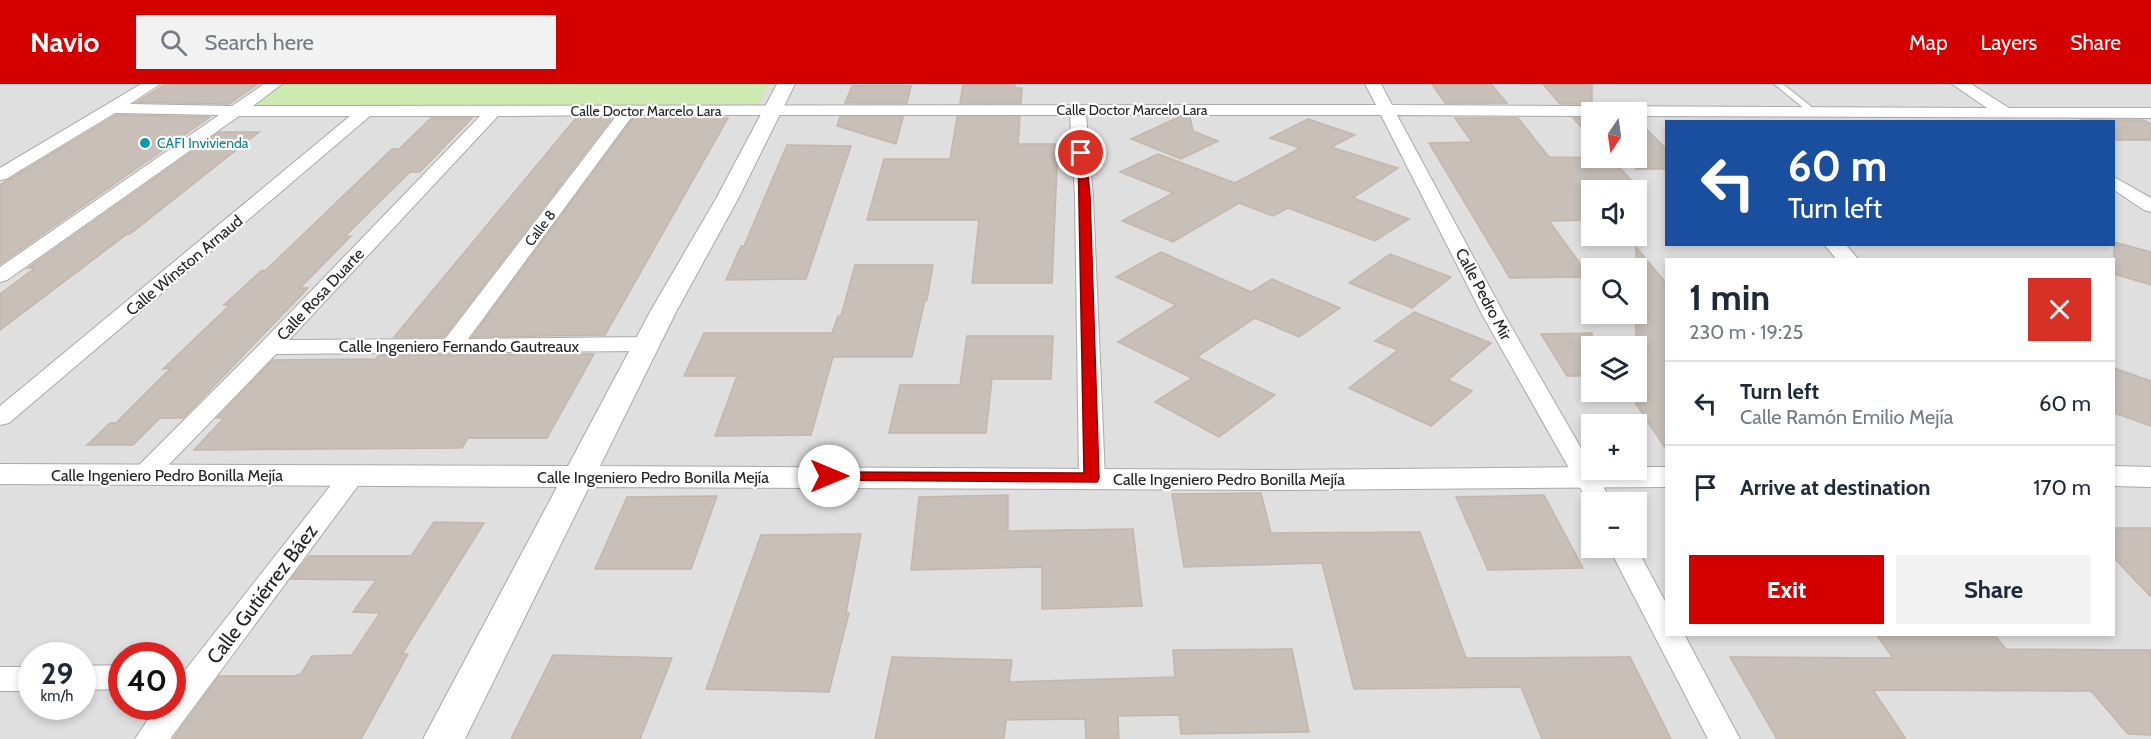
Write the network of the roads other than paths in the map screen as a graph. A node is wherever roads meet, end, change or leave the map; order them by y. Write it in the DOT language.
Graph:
graph roads {
  1 [pos="152,84"];
  2 [pos="274,84"];
  3 [pos="786,84"];
  4 [pos="1373,84"];
  5 [pos="1778,84"];
  6 [pos="1960,84"];
  7 [pos="113,108"];
  8 [pos="367,110"];
  9 [pos="494,110"];
  10 [pos="629,110"];
  11 [pos="1387,110"];
  12 [pos="237,111"];
  13 [pos="773,111"];
  14 [pos="1077,111"];
  15 [pos="1814,112"];
  16 [pos="2151,113"];
  17 [pos="1698,116"];
  18 [pos="2013,117"];
  19 [pos="5,170"];
  20 [pos="2115,183"];
  21 [pos="2151,206"];
  22 [pos="1835,246"];
  23 [pos="1847,258"];
  24 [pos="0,276"];
  25 [pos="647,344"];
  26 [pos="451,346"];
  27 [pos="270,347"];
  28 [pos="0,418"];
  29 [pos="0,474"];
  30 [pos="144,475"];
  31 [pos="2115,476"];
  32 [pos="351,477"];
  33 [pos="580,477"];
  34 [pos="1665,477"];
  35 [pos="2151,477"];
  36 [pos="1092,478"];
  37 [pos="1592,490"];
  38 [pos="1628,558"];
  39 [pos="1665,628"];
  40 [pos="1670,636"];
  41 [pos="186,676"];
  42 [pos="0,679"];
  43 [pos="18,679"];
  44 [pos="162,720"];
  45 [pos="151,739"];
  46 [pos="444,739"];
  47 [pos="1724,739"];
  1 -- 7 [label="street"];
  2 -- 12 [label="street"];
  3 -- 13 [label="street"];
  4 -- 11 [label="street, Calle Pedro Mir"];
  5 -- 15 [label="lane"];
  6 -- 18 [label="street"];
  7 -- 12 [label="street, Calle Doctor Marcelo Lara"];
  7 -- 19 [label="street"];
  8 -- 9 [label="street, Calle Doctor Marcelo Lara"];
  8 -- 12 [label="street, Calle Doctor Marcelo Lara"];
  8 -- 28 [label="street, Calle Winston Arnaud"];
  9 -- 10 [label="street, Calle Doctor Marcelo Lara"];
  9 -- 27 [label="street, Calle Rosa Duarte"];
  10 -- 13 [label="street, Calle Doctor Marcelo Lara"];
  10 -- 26 [label="street, Calle 8"];
  11 -- 14 [label="street, Calle Doctor Marcelo Lara"];
  11 -- 17 [label="street, Calle Doctor Marcelo Lara"];
  11 -- 37 [label="street, Calle Pedro Mir"];
  12 -- 24 [label="street"];
  13 -- 14 [label="street, Calle Doctor Marcelo Lara"];
  13 -- 25 [label="street"];
  14 -- 36 [label="street"];
  15 -- 17 [label="street, Calle Doctor Marcelo Lara"];
  15 -- 18 [label="street, Calle Doctor Marcelo Lara"];
  16 -- 18 [label="street, Calle Doctor Marcelo Lara"];
  20 -- 21 [label="street"];
  22 -- 23 [label="street"];
  25 -- 26 [label="street, Calle Ingeniero Fernando Gautreaux"];
  25 -- 33 [label="street"];
  26 -- 27 [label="street, Calle Ingeniero Fernando Gautreaux"];
  27 -- 30 [label="street, Calle Rosa Duarte"];
  29 -- 30 [label="street, Calle Ingeniero Pedro Bonilla Mejía"];
  30 -- 32 [label="street, Calle Ingeniero Pedro Bonilla Mejía"];
  31 -- 35 [label="street"];
  32 -- 33 [label="street, Calle Ingeniero Pedro Bonilla Mejía"];
  32 -- 41 [label="street, Calle Gutiérrez Báez"];
  33 -- 36 [label="street, Calle Ingeniero Pedro Bonilla Mejía"];
  33 -- 46 [label="street"];
  34 -- 37 [label="street, Calle Ingeniero Pedro Bonilla Mejía"];
  36 -- 37 [label="street, Calle Ingeniero Pedro Bonilla Mejía"];
  38 -- 39 [label="street"];
  40 -- 47 [label="street"];
  42 -- 43 [label="street"];
  44 -- 45 [label="street, Calle Gutiérrez Báez"];
}
